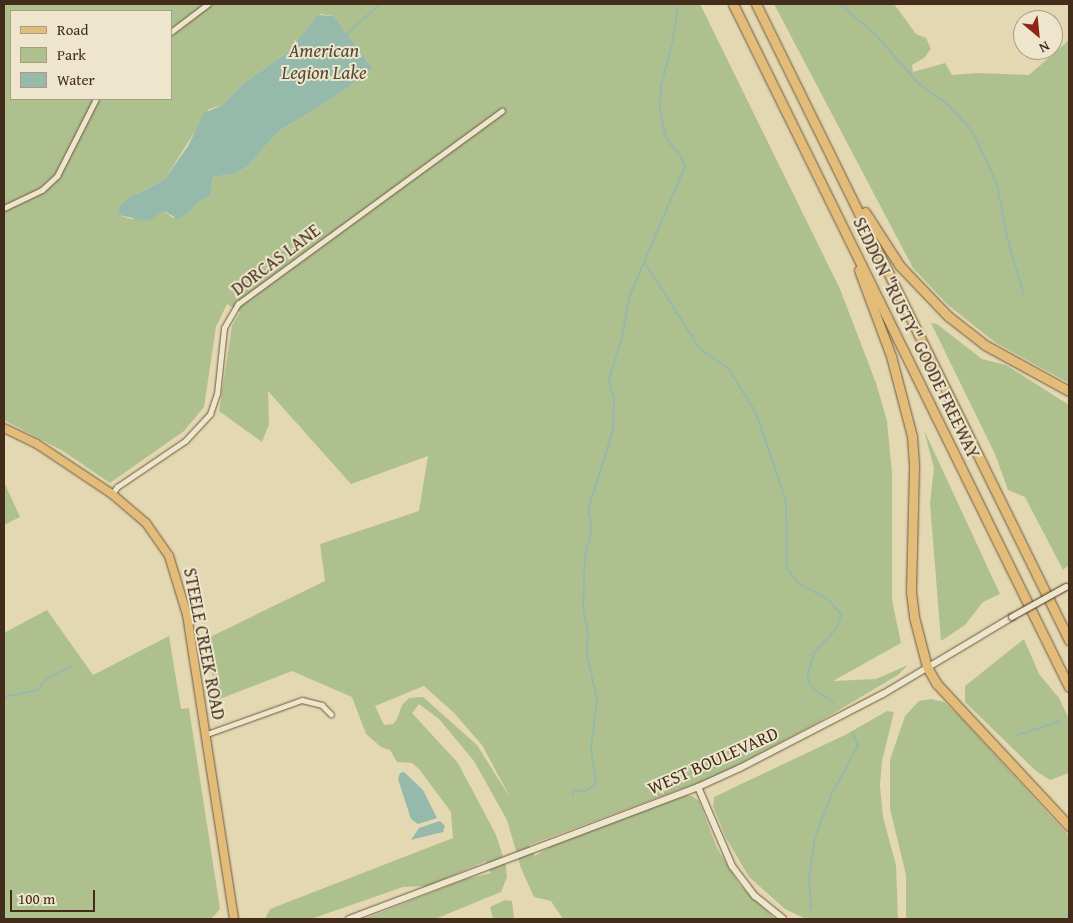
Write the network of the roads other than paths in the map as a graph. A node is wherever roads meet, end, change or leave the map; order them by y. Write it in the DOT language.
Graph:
graph roads {
  1 [pos="208,4"];
  2 [pos="733,4"];
  3 [pos="756,4"];
  4 [pos="172,31"];
  5 [pos="95,100"];
  6 [pos="502,112"];
  7 [pos="828,149"];
  8 [pos="4,208"];
  9 [pos="845,232"];
  10 [pos="1069,391"];
  11 [pos="4,428"];
  12 [pos="112,494"];
  13 [pos="1068,586"];
  14 [pos="1069,640"];
  15 [pos="927,667"];
  16 [pos="1069,687"];
  17 [pos="331,714"];
  18 [pos="207,734"];
  19 [pos="698,787"];
  20 [pos="1069,826"];
  21 [pos="234,919"];
  22 [pos="349,919"];
  23 [pos="783,919"];
  1 -- 4 [label="street"];
  2 -- 9 [label="highway, SEDDON \"RUSTY\" GOODE FREEWAY"];
  3 -- 7 [label="highway, SEDDON \"RUSTY\" GOODE FREEWAY"];
  5 -- 8 [label="street"];
  6 -- 12 [label="street, DORCAS LANE"];
  7 -- 10 [label="highway"];
  7 -- 14 [label="highway, SEDDON \"RUSTY\" GOODE FREEWAY"];
  9 -- 15 [label="highway"];
  9 -- 16 [label="highway, SEDDON \"RUSTY\" GOODE FREEWAY"];
  11 -- 12 [label="main road, STEELE CREEK ROAD"];
  12 -- 18 [label="main road, STEELE CREEK ROAD"];
  13 -- 15 [label="street, WEST BOULEVARD, bridge"];
  15 -- 19 [label="street, WEST BOULEVARD"];
  15 -- 20 [label="highway"];
  17 -- 18 [label="street"];
  18 -- 21 [label="main road, STEELE CREEK ROAD"];
  19 -- 22 [label="street, WEST BOULEVARD"];
  19 -- 23 [label="street"];
}
